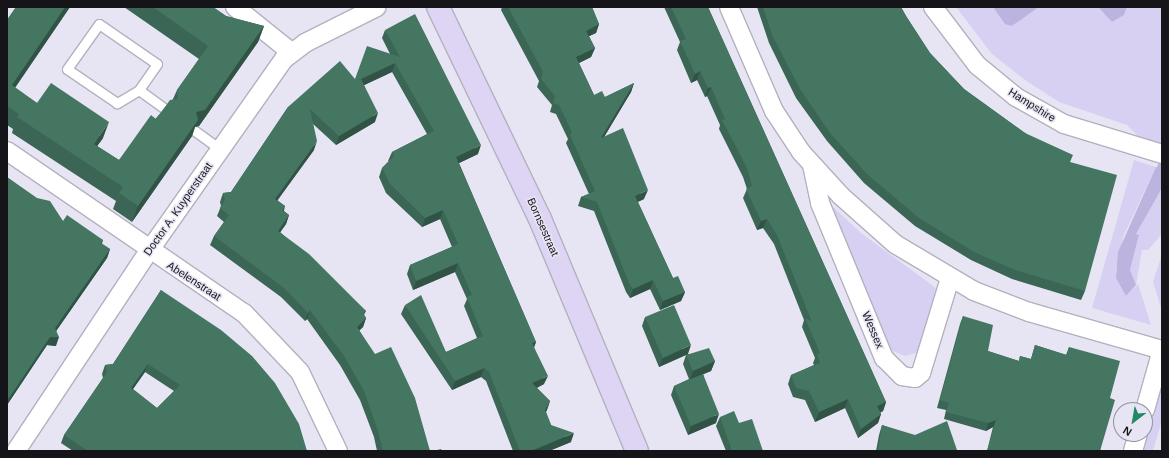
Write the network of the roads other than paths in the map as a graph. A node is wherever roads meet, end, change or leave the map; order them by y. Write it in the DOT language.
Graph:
graph roads {
  1 [pos="235,7"];
  2 [pos="377,7"];
  3 [pos="438,7"];
  4 [pos="729,7"];
  5 [pos="933,7"];
  6 [pos="291,52"];
  7 [pos="139,90"];
  8 [pos="168,111"];
  9 [pos="196,131"];
  10 [pos="220,149"];
  11 [pos="7,151"];
  12 [pos="1158,153"];
  13 [pos="812,165"];
  14 [pos="149,251"];
  15 [pos="950,278"];
  16 [pos="1162,350"];
  17 [pos="1147,402"];
  18 [pos="17,446"];
  19 [pos="338,451"];
  20 [pos="638,451"];
  1 -- 6 [label="street"];
  2 -- 6 [label="street, Doctor A. Kuyperstraat"];
  3 -- 20 [label="main road, Bornsestraat"];
  4 -- 13 [label="street, Wessex"];
  5 -- 12 [label="street, Hampshire"];
  6 -- 10 [label="street, Doctor A. Kuyperstraat"];
  7 -- 7 [label="lane"];
  7 -- 8 [label="lane"];
  9 -- 10 [label="lane"];
  10 -- 14 [label="street, Doctor A. Kuyperstraat"];
  11 -- 14 [label="street, Abelenstraat"];
  13 -- 15 [label="street, Wessex"];
  13 -- 15 [label="street, Wessex"];
  14 -- 18 [label="street, Doctor A. Kuyperstraat"];
  14 -- 19 [label="street, Abelenstraat"];
  15 -- 16 [label="street, Wessex"];
  16 -- 17 [label="street"];
}
